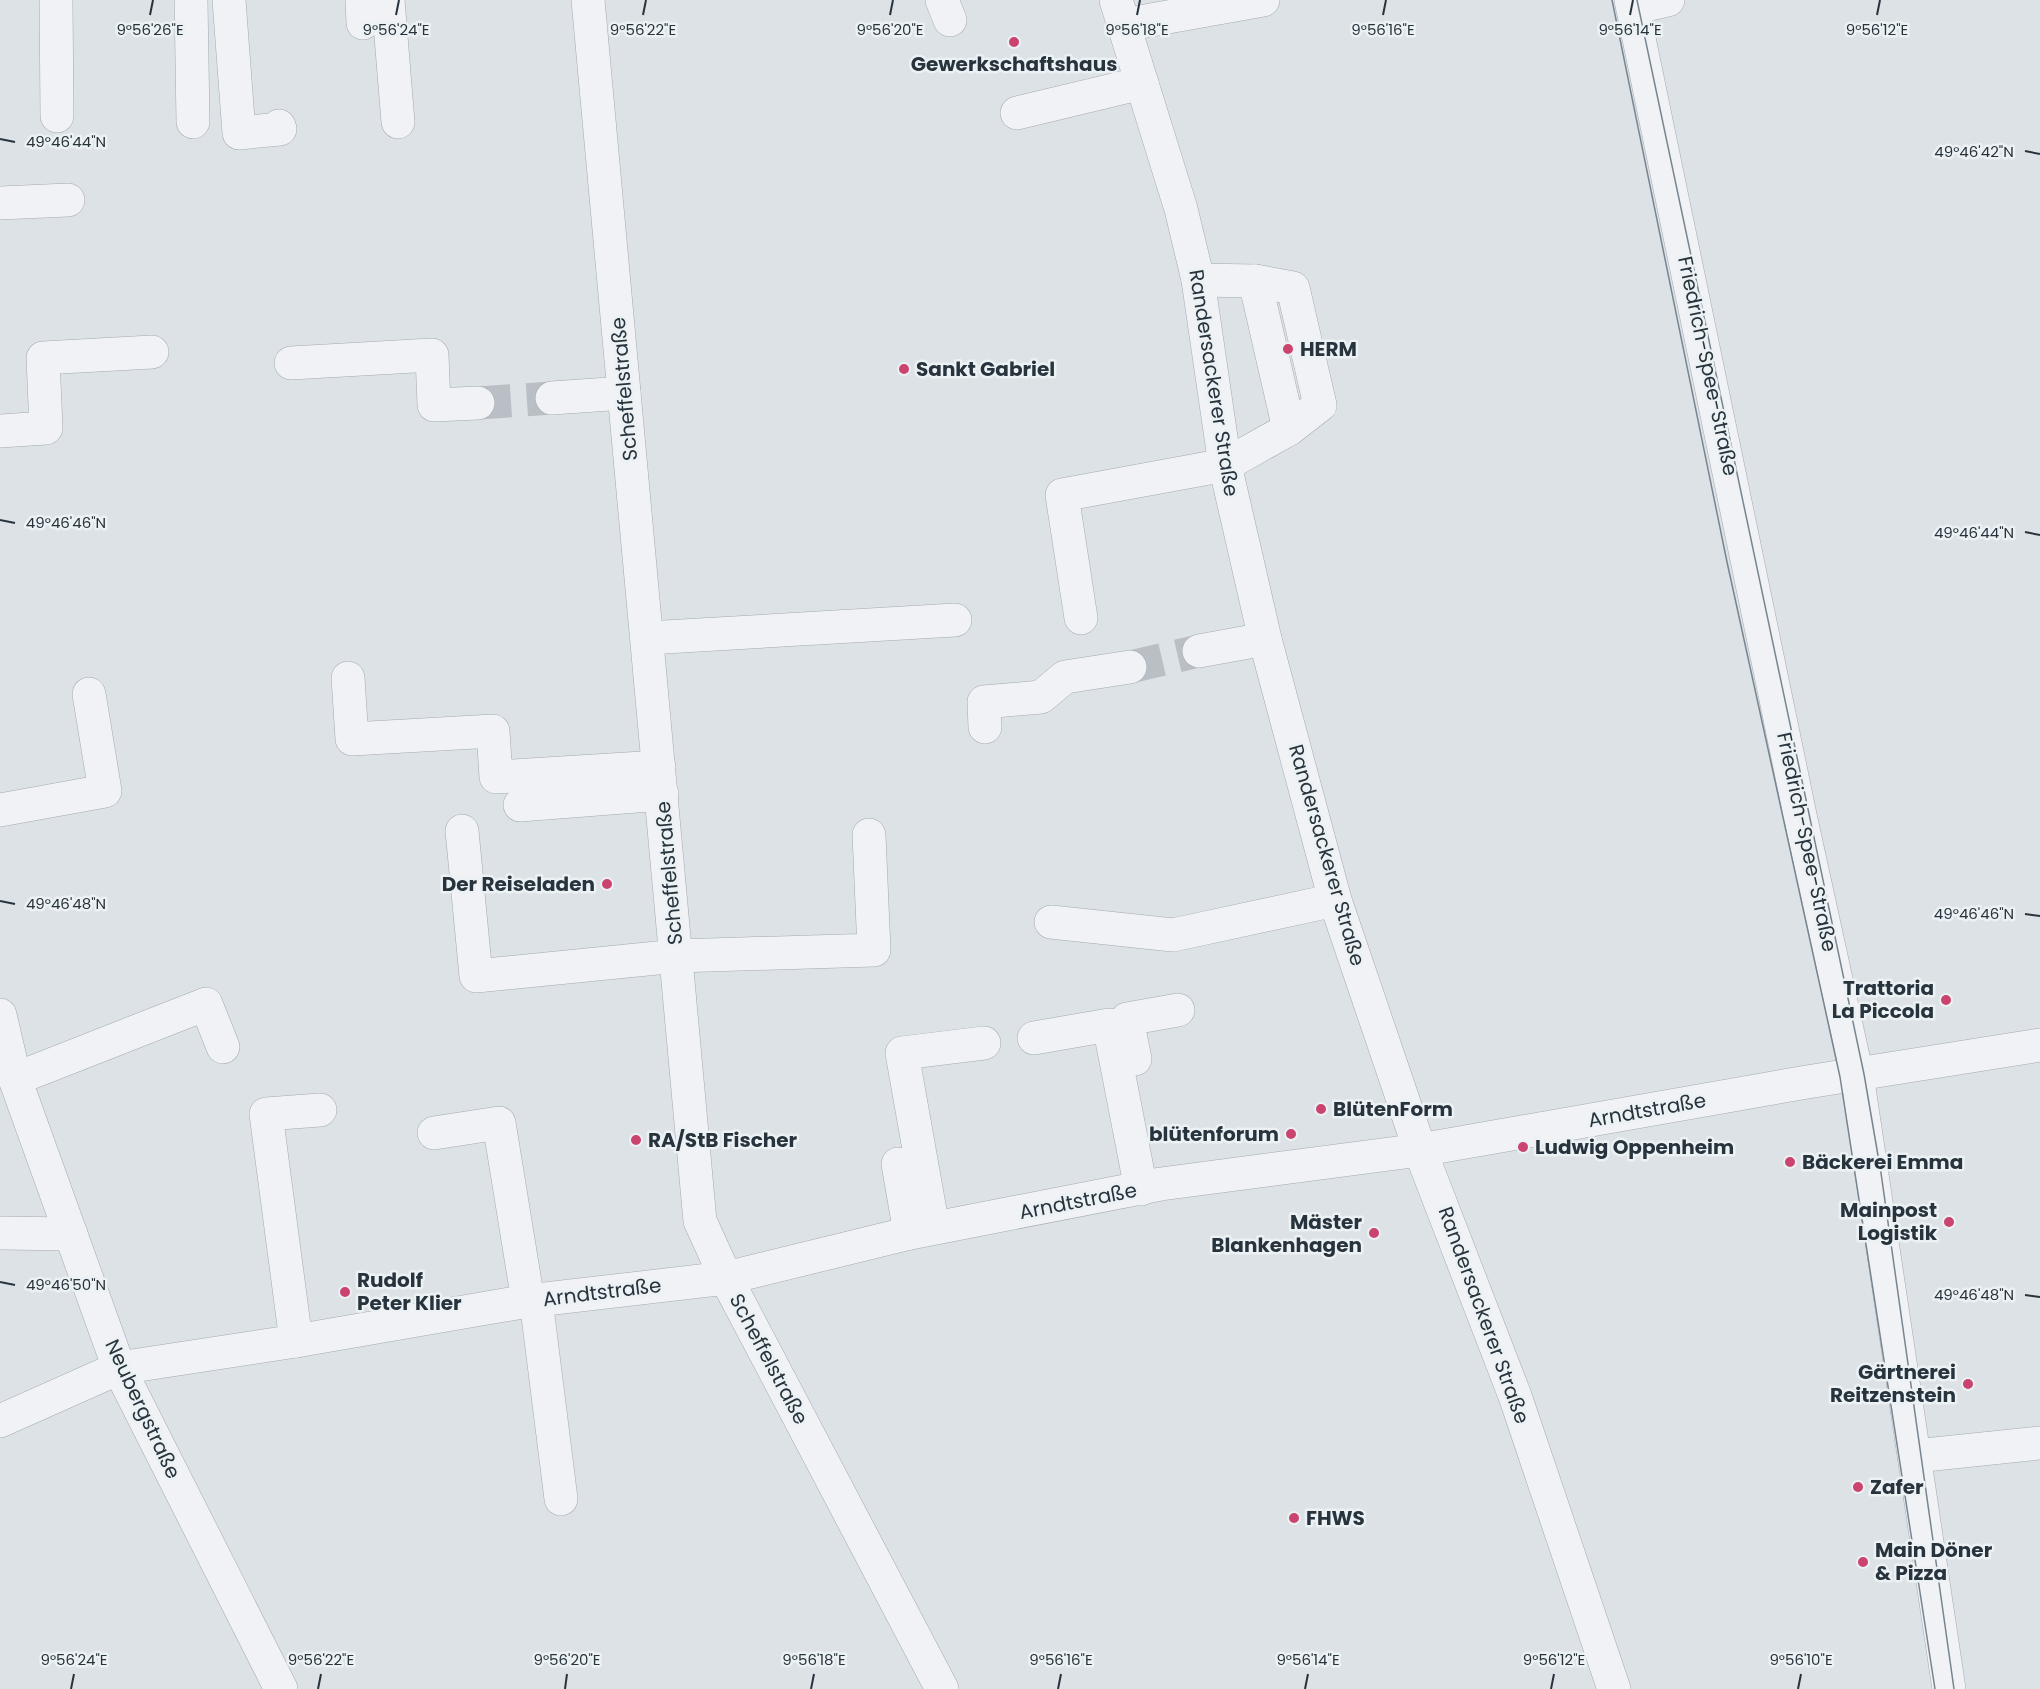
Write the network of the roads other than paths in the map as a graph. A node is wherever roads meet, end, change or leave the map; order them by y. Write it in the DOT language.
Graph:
graph roads {
  1 [pos="56,0"];
  2 [pos="191,0"];
  3 [pos="229,0"];
  4 [pos="388,0"];
  5 [pos="588,0"];
  6 [pos="1263,0"];
  7 [pos="1668,0"];
  8 [pos="1632,4"];
  9 [pos="1120,13"];
  10 [pos="1142,83"];
  11 [pos="1017,113"];
  12 [pos="57,116"];
  13 [pos="193,122"];
  14 [pos="398,122"];
  15 [pos="279,126"];
  16 [pos="68,200"];
  17 [pos="0,204"];
  18 [pos="1198,280"];
  19 [pos="152,352"];
  20 [pos="291,363"];
  21 [pos="624,393"];
  22 [pos="552,398"];
  23 [pos="478,403"];
  24 [pos="0,431"];
  25 [pos="1225,465"];
  26 [pos="1081,618"];
  27 [pos="955,620"];
  28 [pos="647,638"];
  29 [pos="1265,639"];
  30 [pos="1199,651"];
  31 [pos="1130,667"];
  32 [pos="348,678"];
  33 [pos="89,694"];
  34 [pos="985,728"];
  35 [pos="661,781"];
  36 [pos="520,805"];
  37 [pos="0,810"];
  38 [pos="462,831"];
  39 [pos="869,835"];
  40 [pos="1335,900"];
  41 [pos="1051,922"];
  42 [pos="677,956"];
  43 [pos="1178,1010"];
  44 [pos="0,1015"];
  45 [pos="1034,1038"];
  46 [pos="984,1043"];
  47 [pos="2040,1045"];
  48 [pos="223,1047"];
  49 [pos="1857,1075"];
  50 [pos="15,1079"];
  51 [pos="320,1110"];
  52 [pos="434,1133"];
  53 [pos="1420,1150"];
  54 [pos="898,1164"];
  55 [pos="1151,1186"];
  56 [pos="254,1194"];
  57 [pos="922,1231"];
  58 [pos="0,1233"];
  59 [pos="71,1234"];
  60 [pos="726,1278"];
  61 [pos="532,1300"];
  62 [pos="287,1342"];
  63 [pos="119,1368"];
  64 [pos="0,1421"];
  65 [pos="2040,1443"];
  66 [pos="1916,1456"];
  67 [pos="561,1499"];
  68 [pos="281,1689"];
  69 [pos="942,1689"];
  70 [pos="1614,1689"];
  71 [pos="1949,1689"];
  1 -- 12 [label="street"];
  2 -- 13 [label="street"];
  3 -- 15 [label="street"];
  4 -- 14 [label="street"];
  5 -- 21 [label="street, Scheffelstraße"];
  6 -- 9 [label="street"];
  7 -- 8 [label="street"];
  8 -- 49 [label="street, Friedrich-Spee-Straße"];
  9 -- 10 [label="street, Randersackerer Straße"];
  10 -- 11 [label="street"];
  10 -- 18 [label="street, Randersackerer Straße"];
  16 -- 17 [label="street"];
  18 -- 25 [label="street, Randersackerer Straße"];
  18 -- 25 [label="street"];
  19 -- 24 [label="street"];
  20 -- 23 [label="street"];
  21 -- 22 [label="street"];
  21 -- 28 [label="street, Scheffelstraße"];
  25 -- 26 [label="street"];
  25 -- 29 [label="street, Randersackerer Straße"];
  27 -- 28 [label="street"];
  28 -- 35 [label="street, Scheffelstraße"];
  29 -- 30 [label="street"];
  29 -- 40 [label="street, Randersackerer Straße"];
  31 -- 34 [label="street"];
  32 -- 35 [label="street"];
  33 -- 37 [label="street"];
  35 -- 36 [label="street"];
  35 -- 42 [label="street, Scheffelstraße"];
  38 -- 42 [label="street"];
  39 -- 42 [label="street"];
  40 -- 41 [label="street"];
  40 -- 53 [label="street, Randersackerer Straße"];
  42 -- 60 [label="street, Scheffelstraße"];
  43 -- 55 [label="street"];
  44 -- 50 [label="street, Neubergstraße"];
  45 -- 55 [label="street"];
  46 -- 57 [label="street"];
  47 -- 49 [label="street, Arndtstraße"];
  48 -- 50 [label="street"];
  49 -- 53 [label="street, Arndtstraße"];
  49 -- 66 [label="street, Friedrich-Spee-Straße"];
  50 -- 59 [label="street, Neubergstraße"];
  51 -- 62 [label="street"];
  52 -- 61 [label="street"];
  53 -- 55 [label="street, Arndtstraße"];
  53 -- 70 [label="street, Randersackerer Straße"];
  54 -- 57 [label="street"];
  55 -- 57 [label="street, Arndtstraße"];
  56 -- 62 [label="street"];
  57 -- 60 [label="street, Arndtstraße"];
  58 -- 59 [label="street"];
  59 -- 63 [label="street, Neubergstraße"];
  60 -- 61 [label="street, Arndtstraße"];
  60 -- 69 [label="street, Scheffelstraße"];
  61 -- 62 [label="street, Arndtstraße"];
  61 -- 67 [label="street"];
  62 -- 63 [label="street, Arndtstraße"];
  63 -- 64 [label="street, Arndtstraße"];
  63 -- 68 [label="street, Neubergstraße"];
  65 -- 66 [label="street"];
  66 -- 71 [label="street, Friedrich-Spee-Straße"];
}
